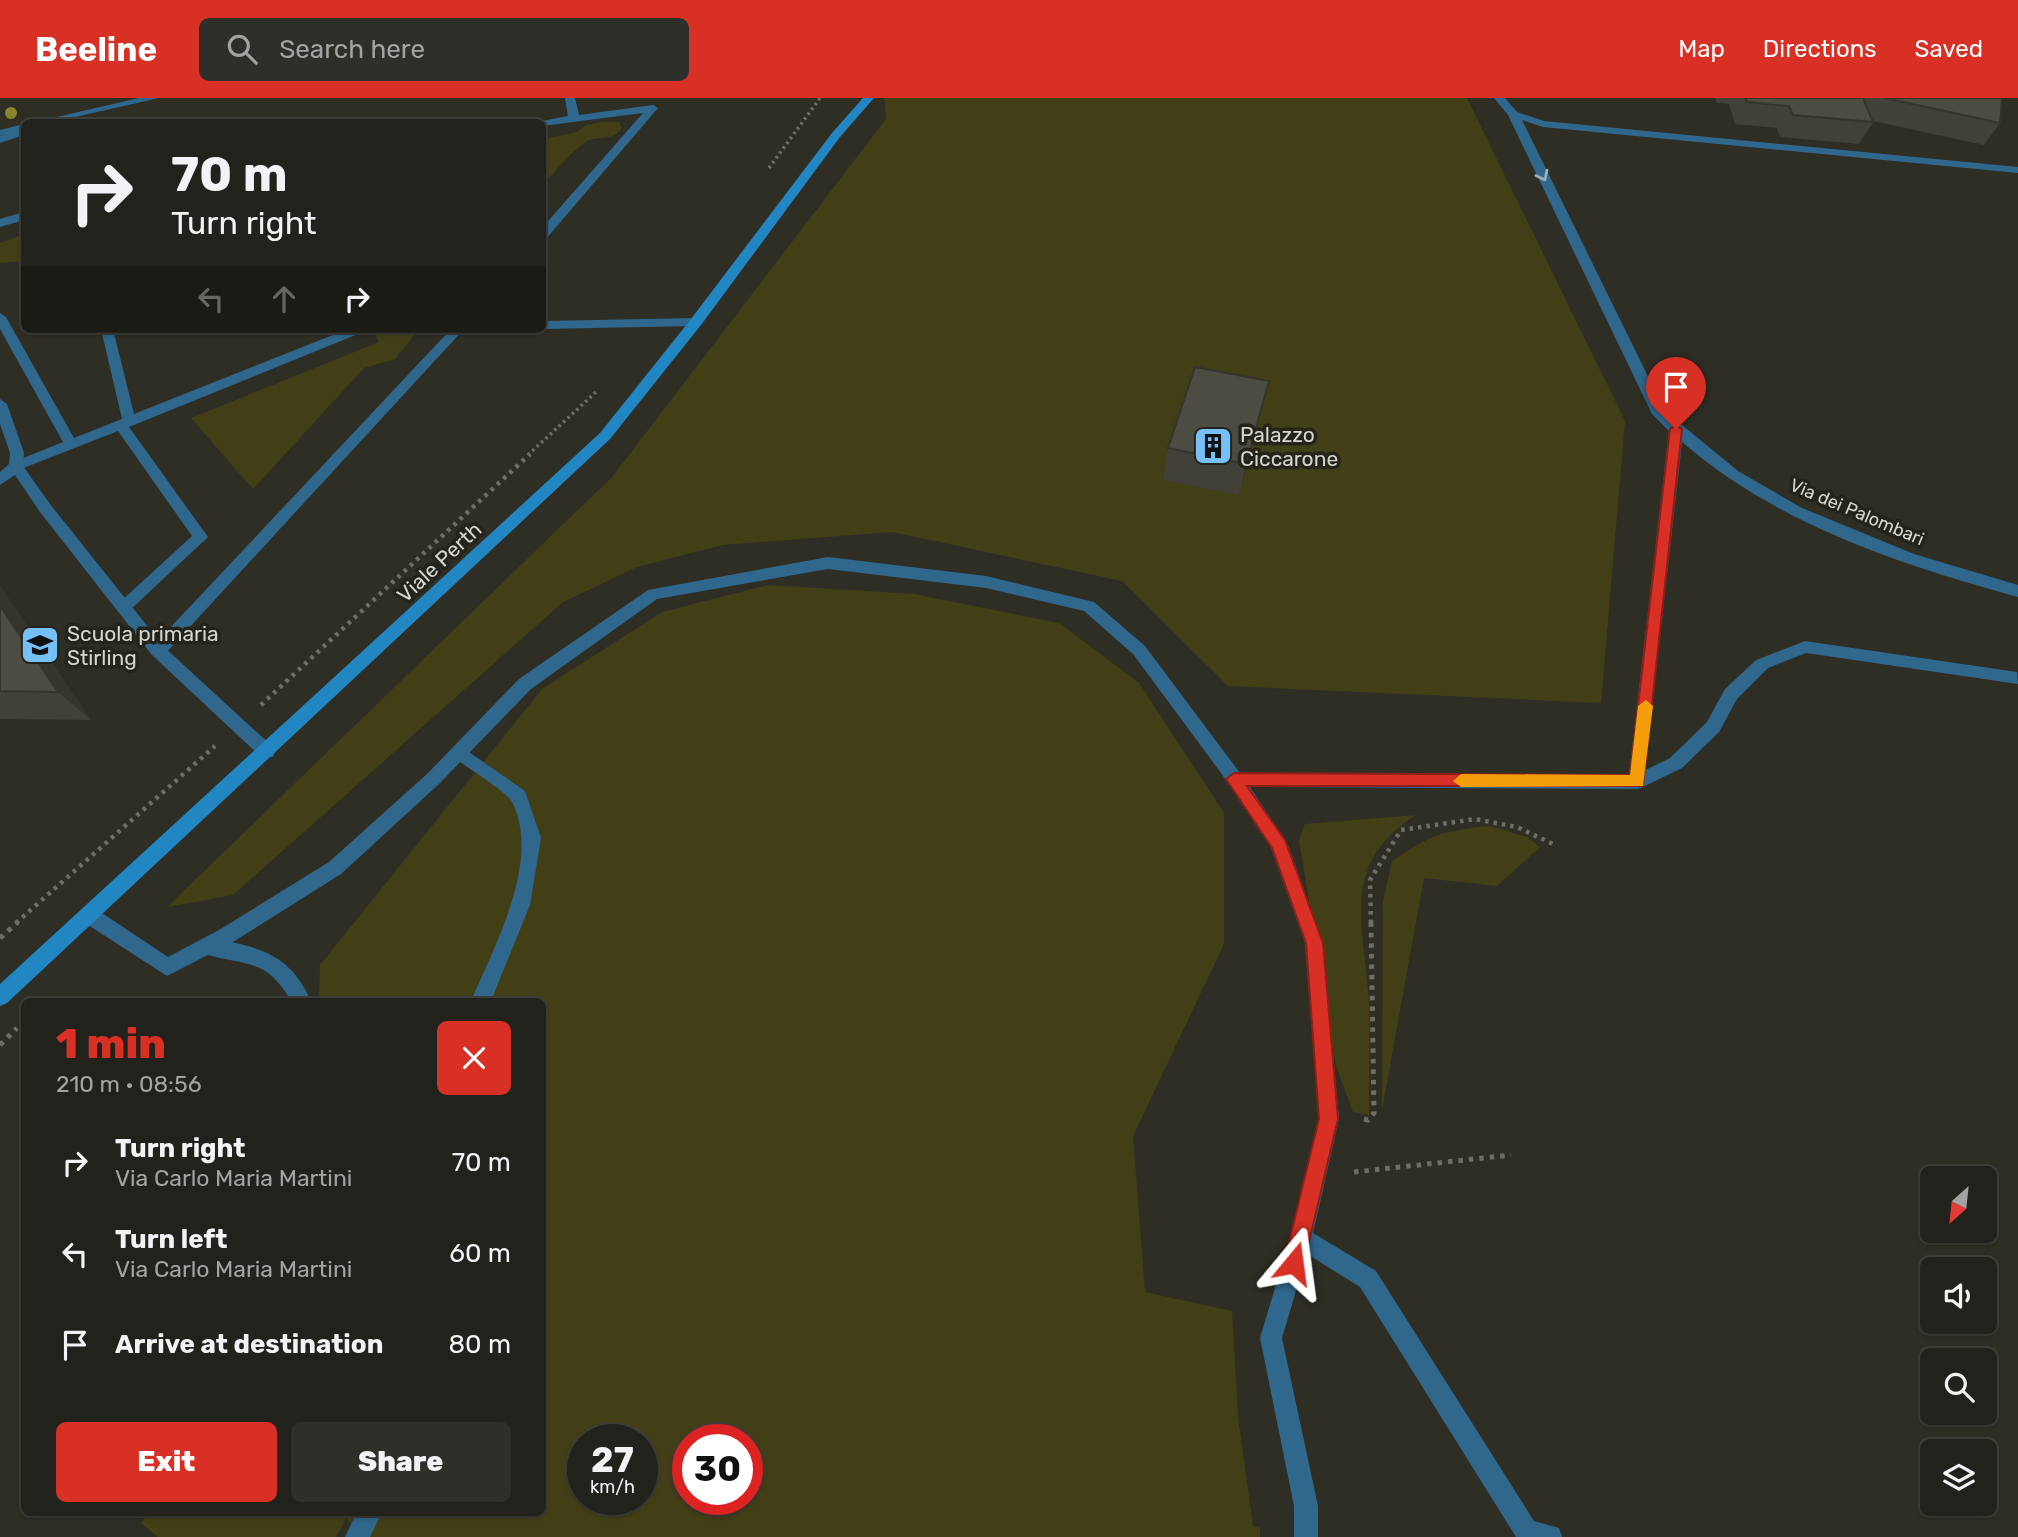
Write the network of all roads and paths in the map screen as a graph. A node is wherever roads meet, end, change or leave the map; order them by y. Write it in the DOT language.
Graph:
graph roads {
  1 [pos="154,98"];
  2 [pos="570,98"];
  3 [pos="820,98"];
  4 [pos="869,98"];
  5 [pos="1499,98"];
  6 [pos="856,104"];
  7 [pos="74,114"];
  8 [pos="1513,114"];
  9 [pos="574,117"];
  10 [pos="53,119"];
  11 [pos="58,119"];
  12 [pos="546,122"];
  13 [pos="21,130"];
  14 [pos="21,130"];
  15 [pos="0,133"];
  16 [pos="0,140"];
  17 [pos="2018,170"];
  18 [pos="766,173"];
  19 [pos="21,217"];
  20 [pos="0,223"];
  21 [pos="546,231"];
  22 [pos="0,317"];
  23 [pos="696,322"];
  24 [pos="546,325"];
  25 [pos="108,333"];
  26 [pos="354,333"];
  27 [pos="454,333"];
  28 [pos="603,386"];
  29 [pos="0,404"];
  30 [pos="125,423"];
  31 [pos="1676,429"];
  32 [pos="71,444"];
  33 [pos="16,466"];
  34 [pos="0,480"];
  35 [pos="2018,591"];
  36 [pos="124,607"];
  37 [pos="159,651"];
  38 [pos="2017,678"];
  39 [pos="240,724"];
  40 [pos="267,752"];
  41 [pos="459,752"];
  42 [pos="1234,779"];
  43 [pos="1637,782"];
  44 [pos="1553,844"];
  45 [pos="89,915"];
  46 [pos="0,938"];
  47 [pos="207,946"];
  48 [pos="0,997"];
  49 [pos="299,998"];
  50 [pos="482,998"];
  51 [pos="21,1025"];
  52 [pos="0,1045"];
  53 [pos="1328,1115"];
  54 [pos="1511,1155"];
  55 [pos="1315,1177"];
  56 [pos="1301,1238"];
  57 [pos="368,1516"];
  58 [pos="357,1537"];
  59 [pos="1306,1537"];
  60 [pos="1550,1537"];
  1 -- 7 [label="street"];
  2 -- 9 [label="street"];
  3 -- 18 [label="path"];
  4 -- 6 [label="main road, Viale Perth"];
  5 -- 8 [label="street, Via dei Palombari"];
  6 -- 23 [label="main road, Viale Perth"];
  7 -- 10 [label="street"];
  7 -- 11 [label="street"];
  8 -- 17 [label="street"];
  8 -- 31 [label="street, Via dei Palombari, one-way"];
  9 -- 12 [label="street"];
  9 -- 21 [label="street"];
  13 -- 15 [label="street"];
  14 -- 16 [label="street"];
  19 -- 20 [label="street"];
  22 -- 32 [label="street"];
  23 -- 24 [label="street"];
  23 -- 40 [label="main road, Viale Perth"];
  25 -- 30 [label="street"];
  26 -- 30 [label="street"];
  27 -- 37 [label="street"];
  28 -- 39 [label="path"];
  29 -- 33 [label="street"];
  30 -- 32 [label="street"];
  30 -- 36 [label="street"];
  31 -- 35 [label="street, Via dei Palombari"];
  31 -- 43 [label="street"];
  32 -- 33 [label="street"];
  33 -- 34 [label="street"];
  33 -- 36 [label="street"];
  36 -- 37 [label="street"];
  37 -- 39 [label="street"];
  38 -- 43 [label="street"];
  39 -- 40 [label="street"];
  39 -- 46 [label="path"];
  40 -- 45 [label="main road, Viale Perth"];
  41 -- 42 [label="street"];
  41 -- 47 [label="street"];
  41 -- 50 [label="street"];
  42 -- 43 [label="street"];
  42 -- 53 [label="street"];
  44 -- 53 [label="path"];
  45 -- 47 [label="street"];
  45 -- 48 [label="main road, Viale Perth"];
  47 -- 49 [label="street"];
  51 -- 52 [label="path"];
  53 -- 55 [label="street"];
  54 -- 55 [label="path"];
  55 -- 56 [label="street"];
  56 -- 59 [label="street"];
  56 -- 60 [label="street"];
  57 -- 58 [label="street"];
}
